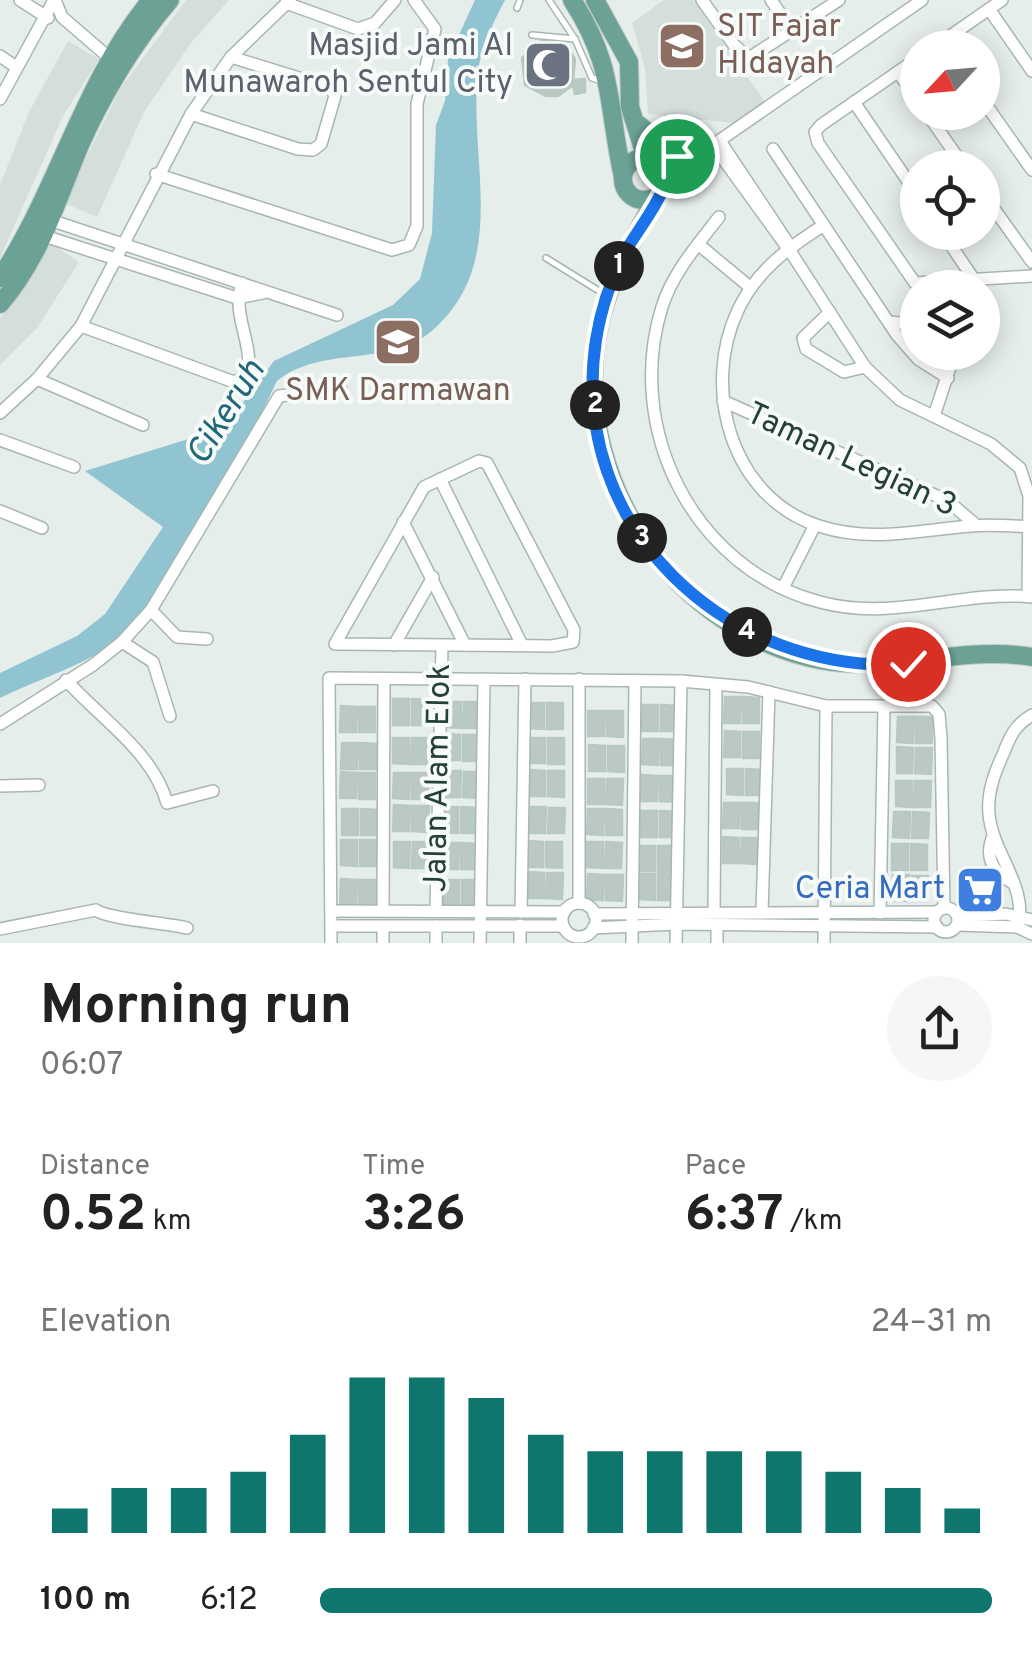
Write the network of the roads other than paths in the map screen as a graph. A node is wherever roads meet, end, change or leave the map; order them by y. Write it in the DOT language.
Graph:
graph roads {
  1 [pos="20,0"];
  2 [pos="54,0"];
  3 [pos="151,0"];
  4 [pos="170,0"];
  5 [pos="395,0"];
  6 [pos="414,0"];
  7 [pos="549,0"];
  8 [pos="572,0"];
  9 [pos="595,0"];
  10 [pos="702,0"];
  11 [pos="771,0"];
  12 [pos="838,0"];
  13 [pos="922,0"];
  14 [pos="1002,0"];
  15 [pos="288,2"];
  16 [pos="989,8"];
  17 [pos="62,17"];
  18 [pos="42,18"];
  19 [pos="960,30"];
  20 [pos="793,32"];
  21 [pos="532,35"];
  22 [pos="575,39"];
  23 [pos="0,56"];
  24 [pos="231,57"];
  25 [pos="116,63"];
  26 [pos="16,67"];
  27 [pos="1032,71"];
  28 [pos="898,72"];
  29 [pos="900,75"];
  30 [pos="610,82"];
  31 [pos="0,99"];
  32 [pos="854,102"];
  33 [pos="191,114"];
  34 [pos="632,118"];
  35 [pos="1000,125"];
  36 [pos="716,143"];
  37 [pos="773,148"];
  38 [pos="677,156"];
  39 [pos="698,157"];
  40 [pos="651,160"];
  41 [pos="900,170"];
  42 [pos="1032,170"];
  43 [pos="156,174"];
  44 [pos="623,177"];
  45 [pos="661,191"];
  46 [pos="632,196"];
  47 [pos="719,217"];
  48 [pos="1000,217"];
  49 [pos="824,225"];
  50 [pos="42,226"];
  51 [pos="126,242"];
  52 [pos="698,244"];
  53 [pos="790,249"];
  54 [pos="626,251"];
  55 [pos="546,258"];
  56 [pos="117,261"];
  57 [pos="1032,262"];
  58 [pos="906,270"];
  59 [pos="1032,276"];
  60 [pos="0,278"];
  61 [pos="1000,279"];
  62 [pos="242,282"];
  63 [pos="751,288"];
  64 [pos="263,293"];
  65 [pos="607,296"];
  66 [pos="236,298"];
  67 [pos="0,304"];
  68 [pos="830,312"];
  69 [pos="337,315"];
  70 [pos="890,322"];
  71 [pos="900,323"];
  72 [pos="81,326"];
  73 [pos="866,367"];
  74 [pos="950,370"];
  75 [pos="948,378"];
  76 [pos="38,379"];
  77 [pos="341,389"];
  78 [pos="723,400"];
  79 [pos="0,412"];
  80 [pos="934,416"];
  81 [pos="143,426"];
  82 [pos="0,440"];
  83 [pos="74,467"];
  84 [pos="440,479"];
  85 [pos="0,511"];
  86 [pos="403,522"];
  87 [pos="816,525"];
  88 [pos="976,525"];
  89 [pos="1031,527"];
  90 [pos="42,528"];
  91 [pos="433,576"];
  92 [pos="783,588"];
  93 [pos="1030,596"];
  94 [pos="151,610"];
  95 [pos="208,639"];
  96 [pos="122,642"];
  97 [pos="394,645"];
  98 [pos="465,645"];
  99 [pos="522,645"];
  100 [pos="442,646"];
  101 [pos="1032,657"];
  102 [pos="441,678"];
  103 [pos="484,678"];
  104 [pos="524,679"];
  105 [pos="66,680"];
  106 [pos="384,680"];
  107 [pos="580,680"];
  108 [pos="635,681"];
  109 [pos="681,681"];
  110 [pos="716,685"];
  111 [pos="769,692"];
  112 [pos="826,706"];
  113 [pos="884,707"];
  114 [pos="1032,715"];
  115 [pos="170,716"];
  116 [pos="0,724"];
  117 [pos="39,785"];
  118 [pos="0,786"];
  119 [pos="212,790"];
  120 [pos="579,903"];
  121 [pos="384,910"];
  122 [pos="436,910"];
  123 [pos="480,910"];
  124 [pos="714,910"];
  125 [pos="941,910"];
  126 [pos="332,911"];
  127 [pos="633,912"];
  128 [pos="762,912"];
  129 [pos="880,913"];
  130 [pos="594,914"];
  131 [pos="824,914"];
  132 [pos="676,917"];
  133 [pos="521,918"];
  134 [pos="563,919"];
  135 [pos="957,920"];
  136 [pos="1023,921"];
  137 [pos="480,924"];
  138 [pos="333,926"];
  139 [pos="436,926"];
  140 [pos="632,926"];
  141 [pos="717,926"];
  142 [pos="383,927"];
  143 [pos="187,928"];
  144 [pos="593,928"];
  145 [pos="768,928"];
  146 [pos="824,928"];
  147 [pos="880,928"];
  148 [pos="0,929"];
  149 [pos="942,934"];
  150 [pos="1032,934"];
  151 [pos="577,940"];
  152 [pos="330,943"];
  153 [pos="383,943"];
  154 [pos="436,943"];
  155 [pos="480,943"];
  156 [pos="520,943"];
  157 [pos="632,943"];
  158 [pos="676,943"];
  159 [pos="716,943"];
  160 [pos="768,943"];
  161 [pos="824,943"];
  162 [pos="880,943"];
  1 -- 18 [label="street"];
  2 -- 17 [label="street"];
  2 -- 18 [label="street"];
  3 -- 25 [label="main road"];
  4 -- 25 [label="main road"];
  5 -- 15 [label="street"];
  6 -- 43 [label="street"];
  7 -- 22 [label="lane"];
  8 -- 30 [label="main road"];
  9 -- 34 [label="main road"];
  10 -- 20 [label="street"];
  11 -- 20 [label="street"];
  12 -- 20 [label="street"];
  13 -- 36 [label="street"];
  14 -- 16 [label="street"];
  15 -- 24 [label="street"];
  16 -- 19 [label="street"];
  16 -- 27 [label="street"];
  17 -- 18 [label="street"];
  17 -- 25 [label="street"];
  18 -- 26 [label="street"];
  21 -- 22 [label="lane"];
  22 -- 30 [label="lane"];
  23 -- 26 [label="street"];
  24 -- 33 [label="street"];
  24 -- 33 [label="street"];
  25 -- 50 [label="main road"];
  26 -- 31 [label="street"];
  28 -- 29 [label="street"];
  28 -- 32 [label="street"];
  30 -- 44 [label="main road"];
  32 -- 41 [label="street"];
  32 -- 58 [label="street"];
  33 -- 43 [label="street"];
  34 -- 38 [label="main road"];
  34 -- 40 [label="main road"];
  35 -- 42 [label="street"];
  36 -- 39 [label="street"];
  36 -- 53 [label="street"];
  37 -- 49 [label="street"];
  38 -- 39 [label="street"];
  38 -- 40 [label="street"];
  39 -- 45 [label="street"];
  40 -- 44 [label="main road"];
  40 -- 45 [label="main road"];
  43 -- 51 [label="street"];
  44 -- 46 [label="main road"];
  45 -- 46 [label="main road"];
  45 -- 54 [label="main road"];
  46 -- 54 [label="main road"];
  47 -- 52 [label="street"];
  48 -- 57 [label="street"];
  49 -- 53 [label="street"];
  49 -- 70 [label="street"];
  50 -- 51 [label="street"];
  50 -- 56 [label="street"];
  50 -- 60 [label="main road"];
  50 -- 67 [label="main road"];
  51 -- 56 [label="street"];
  51 -- 62 [label="street"];
  52 -- 63 [label="street"];
  52 -- 92 [label="street"];
  53 -- 63 [label="street"];
  53 -- 68 [label="street"];
  54 -- 65 [label="main road"];
  55 -- 65 [label="lane"];
  56 -- 66 [label="street"];
  56 -- 72 [label="street"];
  59 -- 61 [label="street"];
  62 -- 64 [label="street"];
  62 -- 66 [label="street"];
  63 -- 78 [label="street"];
  64 -- 66 [label="street"];
  64 -- 69 [label="street"];
  65 -- 101 [label="main road"];
  66 -- 72 [label="street"];
  68 -- 73 [label="street"];
  68 -- 73 [label="street"];
  70 -- 71 [label="street"];
  70 -- 75 [label="street"];
  72 -- 76 [label="street"];
  73 -- 80 [label="street"];
  74 -- 75 [label="street"];
  75 -- 80 [label="street"];
  76 -- 79 [label="street"];
  76 -- 81 [label="street"];
  77 -- 94 [label="street"];
  78 -- 87 [label="street"];
  78 -- 88 [label="street, Taman Legian 3"];
  80 -- 89 [label="street"];
  82 -- 83 [label="street"];
  84 -- 86 [label="street"];
  84 -- 99 [label="street"];
  84 -- 99 [label="street"];
  85 -- 90 [label="street"];
  86 -- 91 [label="street"];
  86 -- 97 [label="street"];
  87 -- 88 [label="street"];
  87 -- 92 [label="street"];
  88 -- 89 [label="street"];
  89 -- 93 [label="street"];
  91 -- 97 [label="street"];
  91 -- 98 [label="street"];
  92 -- 93 [label="street"];
  94 -- 95 [label="street"];
  94 -- 96 [label="street"];
  96 -- 105 [label="street"];
  96 -- 115 [label="street"];
  97 -- 100 [label="street"];
  98 -- 99 [label="street"];
  98 -- 100 [label="street"];
  100 -- 102 [label="street, Jalan Alam Elok"];
  102 -- 103 [label="street"];
  102 -- 106 [label="street"];
  102 -- 122 [label="street, Jalan Alam Elok"];
  103 -- 104 [label="street"];
  103 -- 123 [label="street"];
  104 -- 107 [label="street"];
  104 -- 133 [label="street"];
  105 -- 116 [label="street"];
  105 -- 119 [label="street"];
  106 -- 121 [label="street"];
  106 -- 126 [label="street"];
  107 -- 108 [label="street"];
  107 -- 120 [label="street"];
  108 -- 109 [label="street"];
  108 -- 127 [label="street"];
  109 -- 110 [label="street"];
  109 -- 132 [label="street"];
  110 -- 111 [label="street"];
  110 -- 124 [label="street"];
  111 -- 112 [label="street"];
  111 -- 128 [label="street"];
  112 -- 113 [label="street"];
  112 -- 131 [label="street"];
  113 -- 125 [label="street"];
  113 -- 129 [label="street"];
  114 -- 136 [label="street"];
  117 -- 118 [label="street"];
  120 -- 130 [label="street"];
  120 -- 134 [label="street"];
  121 -- 122 [label="street"];
  121 -- 126 [label="street"];
  122 -- 123 [label="street"];
  123 -- 133 [label="street"];
  123 -- 137 [label="street"];
  124 -- 128 [label="street"];
  124 -- 132 [label="street"];
  125 -- 129 [label="street"];
  125 -- 135 [label="street"];
  125 -- 149 [label="street"];
  126 -- 138 [label="street"];
  127 -- 130 [label="street"];
  127 -- 132 [label="street"];
  127 -- 140 [label="street"];
  128 -- 131 [label="street"];
  129 -- 131 [label="street"];
  130 -- 144 [label="street"];
  131 -- 146 [label="street"];
  132 -- 140 [label="street"];
  132 -- 141 [label="street"];
  132 -- 158 [label="street"];
  133 -- 134 [label="street"];
  133 -- 137 [label="street"];
  133 -- 156 [label="street"];
  134 -- 151 [label="street"];
  135 -- 136 [label="street"];
  135 -- 149 [label="street"];
  136 -- 150 [label="street"];
  137 -- 139 [label="street"];
  137 -- 155 [label="street"];
  138 -- 142 [label="street"];
  138 -- 152 [label="street"];
  139 -- 142 [label="street"];
  139 -- 154 [label="street"];
  140 -- 144 [label="street"];
  140 -- 157 [label="street"];
  141 -- 145 [label="street"];
  141 -- 159 [label="street"];
  142 -- 153 [label="street"];
  143 -- 148 [label="street"];
  144 -- 151 [label="street"];
  145 -- 146 [label="street"];
  145 -- 160 [label="street"];
  146 -- 147 [label="street"];
  146 -- 161 [label="street"];
  147 -- 149 [label="street"];
  147 -- 162 [label="street"];
}
